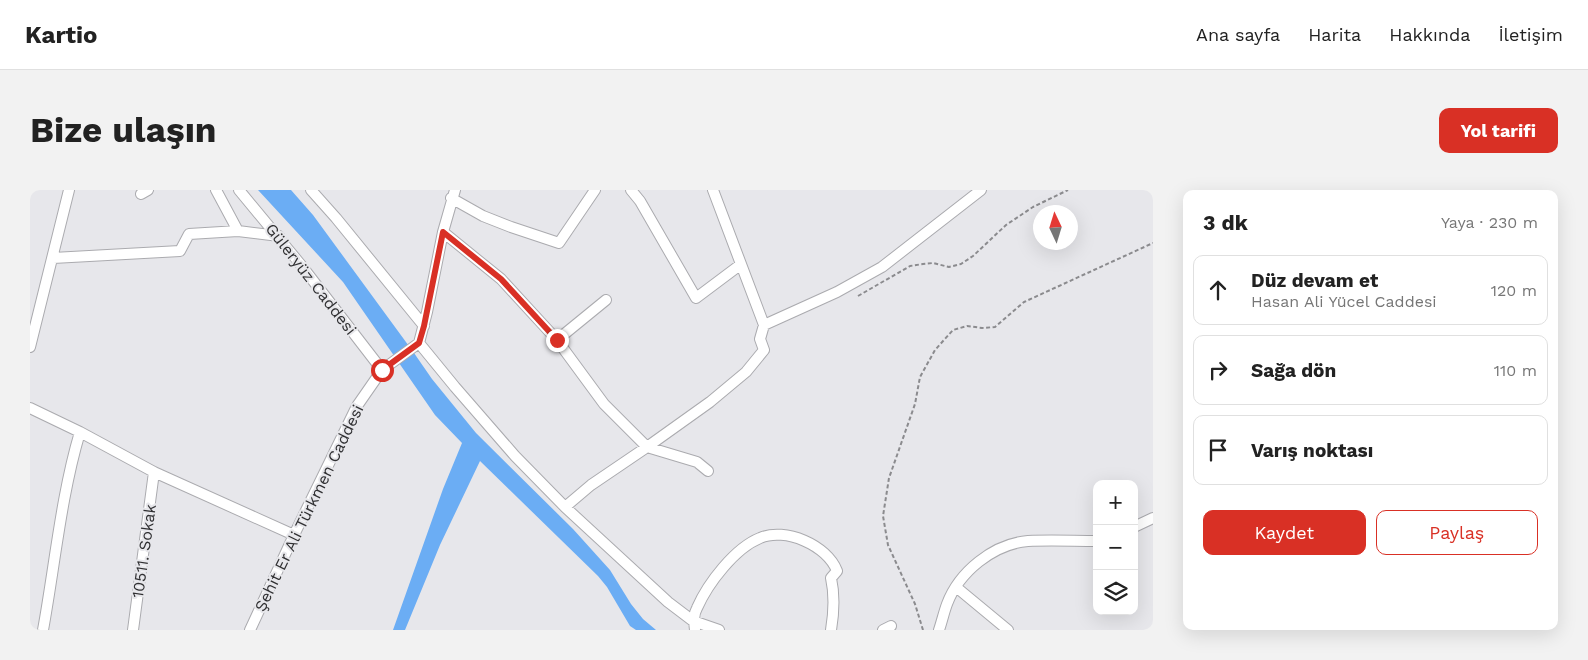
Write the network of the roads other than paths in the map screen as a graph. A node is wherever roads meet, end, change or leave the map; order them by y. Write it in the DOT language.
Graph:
graph roads {
  1 [pos="68,190"];
  2 [pos="216,190"];
  3 [pos="239,190"];
  4 [pos="311,190"];
  5 [pos="595,190"];
  6 [pos="632,190"];
  7 [pos="712,190"];
  8 [pos="977,191"];
  9 [pos="453,194"];
  10 [pos="238,231"];
  11 [pos="443,232"];
  12 [pos="278,236"];
  13 [pos="53,258"];
  14 [pos="740,265"];
  15 [pos="606,300"];
  16 [pos="764,325"];
  17 [pos="424,326"];
  18 [pos="557,340"];
  19 [pos="419,343"];
  20 [pos="30,347"];
  21 [pos="385,367"];
  22 [pos="30,408"];
  23 [pos="80,432"];
  24 [pos="648,447"];
  25 [pos="708,470"];
  26 [pos="154,472"];
  27 [pos="565,507"];
  28 [pos="1153,518"];
  29 [pos="1138,525"];
  30 [pos="294,534"];
  31 [pos="1093,541"];
  32 [pos="956,587"];
  33 [pos="694,625"];
  34 [pos="43,630"];
  35 [pos="133,630"];
  36 [pos="250,630"];
  37 [pos="719,630"];
  38 [pos="831,630"];
  39 [pos="939,630"];
  40 [pos="1008,630"];
  1 -- 13 [label="street"];
  2 -- 10 [label="street"];
  3 -- 12 [label="street, Güleryüz Caddesi"];
  4 -- 17 [label="street"];
  5 -- 9 [label="street"];
  6 -- 14 [label="street"];
  7 -- 14 [label="street"];
  8 -- 16 [label="street"];
  9 -- 11 [label="street"];
  10 -- 12 [label="street"];
  10 -- 13 [label="street"];
  11 -- 17 [label="street"];
  11 -- 18 [label="street"];
  12 -- 21 [label="street, Güleryüz Caddesi"];
  13 -- 20 [label="street"];
  14 -- 16 [label="street"];
  15 -- 18 [label="street"];
  16 -- 24 [label="street"];
  17 -- 19 [label="street"];
  18 -- 24 [label="street"];
  19 -- 21 [label="street"];
  19 -- 27 [label="street"];
  21 -- 30 [label="street, Şehit Er Ali Türkmen Caddesi"];
  22 -- 23 [label="street"];
  23 -- 26 [label="street"];
  23 -- 34 [label="street"];
  24 -- 25 [label="street"];
  24 -- 27 [label="street"];
  26 -- 30 [label="street"];
  26 -- 35 [label="street, 10511. Sokak"];
  27 -- 33 [label="street"];
  28 -- 29 [label="street"];
  30 -- 36 [label="street, Şehit Er Ali Türkmen Caddesi"];
  31 -- 32 [label="street"];
  32 -- 39 [label="street"];
  32 -- 40 [label="street"];
  33 -- 37 [label="street"];
  33 -- 38 [label="street"];
}
